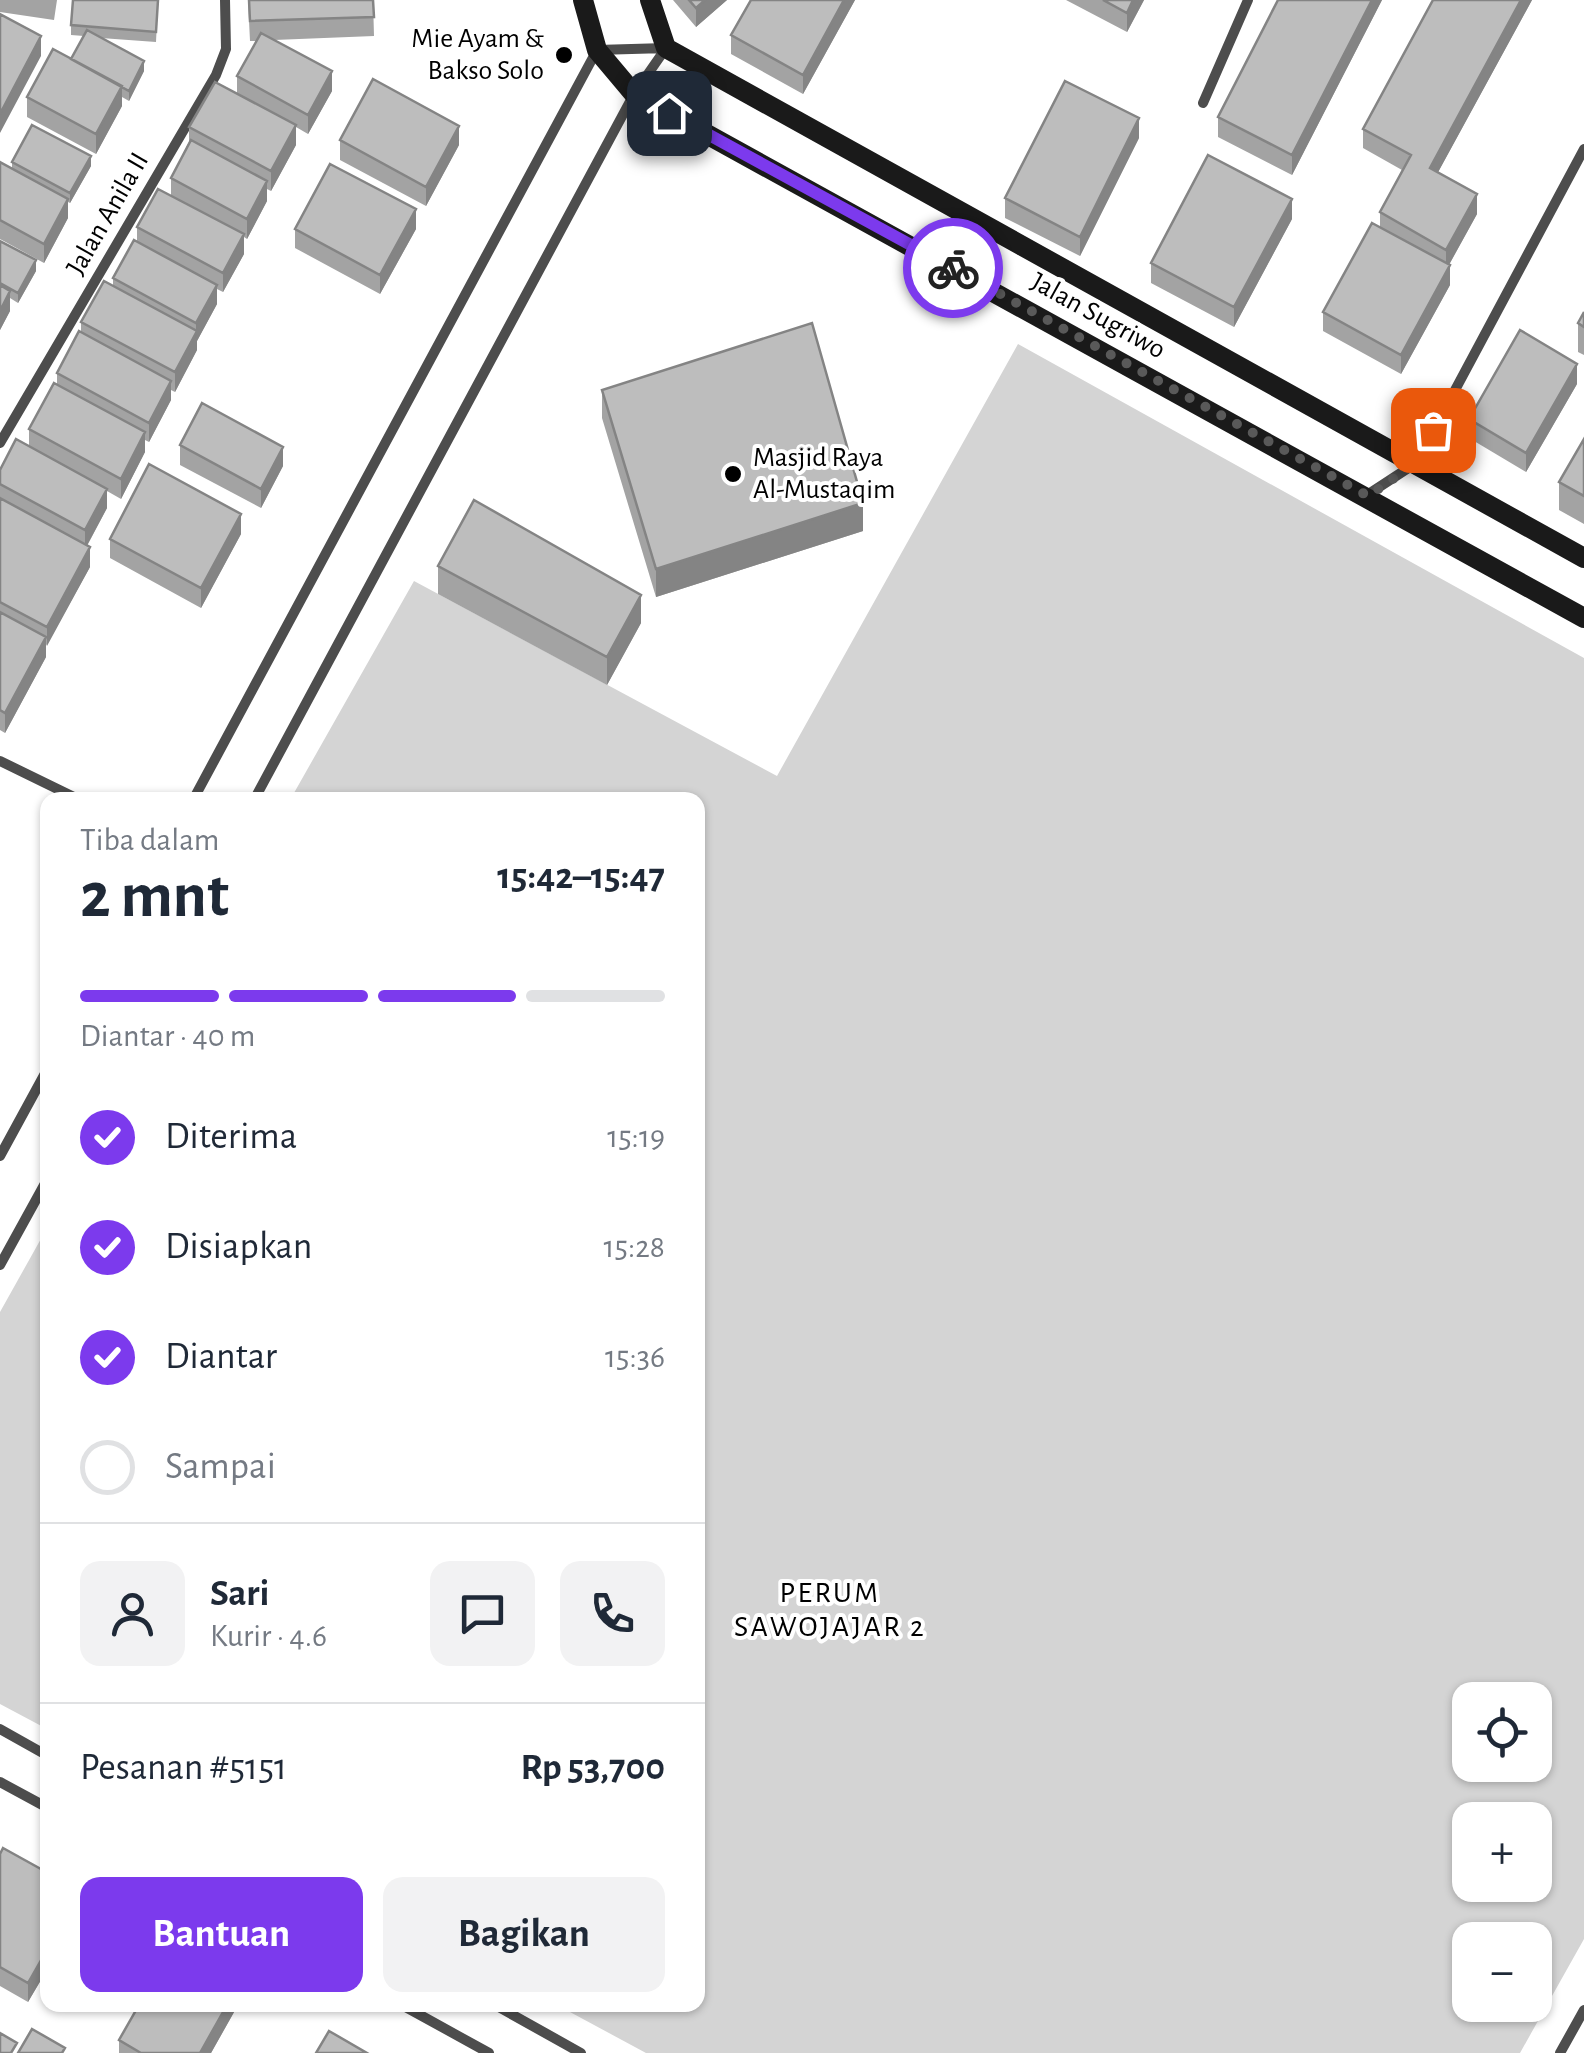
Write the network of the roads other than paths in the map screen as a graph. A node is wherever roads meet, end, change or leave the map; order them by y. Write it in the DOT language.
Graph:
graph roads {
  1 [pos="224,0"];
  2 [pos="583,0"];
  3 [pos="650,0"];
  4 [pos="1248,0"];
  5 [pos="666,48"];
  6 [pos="597,50"];
  7 [pos="634,94"];
  8 [pos="1203,104"];
  9 [pos="1584,149"];
  10 [pos="0,442"];
  11 [pos="1416,463"];
  12 [pos="1368,496"];
  13 [pos="1584,558"];
  14 [pos="1584,618"];
  15 [pos="0,761"];
  16 [pos="64,792"];
  17 [pos="197,792"];
  18 [pos="258,792"];
  19 [pos="40,1083"];
  20 [pos="0,1156"];
  21 [pos="40,1192"];
  22 [pos="0,1265"];
  23 [pos="0,1730"];
  24 [pos="40,1752"];
  25 [pos="0,1782"];
  26 [pos="40,1804"];
  27 [pos="1584,2010"];
  28 [pos="415,2012"];
  29 [pos="508,2012"];
  30 [pos="489,2053"];
  31 [pos="581,2053"];
  32 [pos="1560,2053"];
  1 -- 10 [label="street, Jalan Anila II"];
  2 -- 6 [label="street"];
  3 -- 5 [label="street"];
  4 -- 8 [label="street"];
  5 -- 6 [label="street"];
  5 -- 7 [label="street"];
  5 -- 11 [label="street, Jalan Sugriwo"];
  6 -- 7 [label="street, Jalan Sugriwo"];
  6 -- 17 [label="street"];
  7 -- 12 [label="street, Jalan Sugriwo"];
  7 -- 18 [label="street"];
  9 -- 11 [label="street"];
  11 -- 12 [label="street"];
  11 -- 13 [label="street, Jalan Sugriwo"];
  12 -- 14 [label="street, Jalan Sugriwo"];
  15 -- 16 [label="street"];
  19 -- 20 [label="street"];
  21 -- 22 [label="street"];
  23 -- 24 [label="street"];
  25 -- 26 [label="street"];
  27 -- 32 [label="street"];
  28 -- 30 [label="street"];
  29 -- 31 [label="street"];
}
